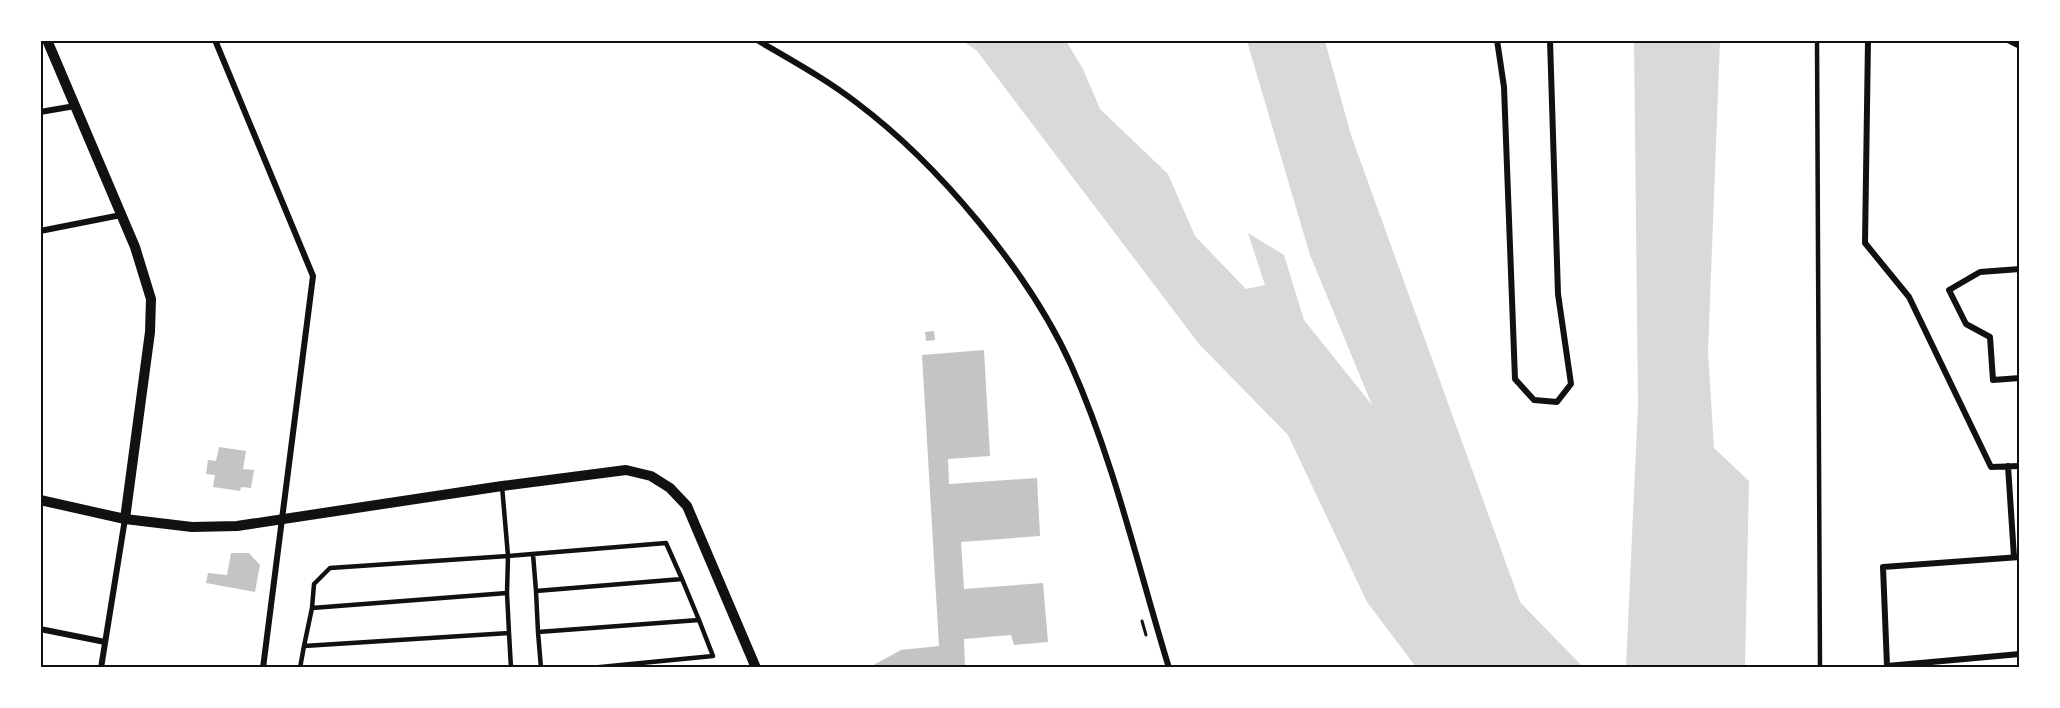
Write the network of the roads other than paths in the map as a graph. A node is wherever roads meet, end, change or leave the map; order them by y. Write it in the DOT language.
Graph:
graph roads {
  1 [pos="47,40"];
  2 [pos="214,40"];
  3 [pos="757,40"];
  4 [pos="1497,40"];
  5 [pos="1550,40"];
  6 [pos="1817,40"];
  7 [pos="1868,40"];
  8 [pos="2008,40"];
  9 [pos="2019,46"];
  10 [pos="75,106"];
  11 [pos="40,112"];
  12 [pos="121,215"];
  13 [pos="40,231"];
  14 [pos="2019,269"];
  15 [pos="2019,378"];
  16 [pos="2008,466"];
  17 [pos="2019,466"];
  18 [pos="502,486"];
  19 [pos="40,500"];
  20 [pos="125,519"];
  21 [pos="283,521"];
  22 [pos="533,554"];
  23 [pos="508,556"];
  24 [pos="2017,557"];
  25 [pos="682,579"];
  26 [pos="536,591"];
  27 [pos="507,593"];
  28 [pos="312,608"];
  29 [pos="699,621"];
  30 [pos="40,629"];
  31 [pos="538,632"];
  32 [pos="509,633"];
  33 [pos="105,642"];
  34 [pos="304,646"];
  35 [pos="2019,654"];
  36 [pos="101,668"];
  37 [pos="263,668"];
  38 [pos="300,668"];
  39 [pos="511,668"];
  40 [pos="541,668"];
  41 [pos="590,668"];
  42 [pos="756,668"];
  43 [pos="1169,668"];
  44 [pos="1820,668"];
  1 -- 10 [label="street"];
  2 -- 21 [label="street"];
  3 -- 43 [label="street"];
  4 -- 5 [label="street"];
  6 -- 44 [label="lane"];
  7 -- 16 [label="street"];
  8 -- 9 [label="street"];
  10 -- 11 [label="street"];
  10 -- 12 [label="street"];
  12 -- 13 [label="street"];
  12 -- 20 [label="street"];
  14 -- 15 [label="street"];
  16 -- 17 [label="street"];
  16 -- 24 [label="street"];
  18 -- 21 [label="street"];
  18 -- 23 [label="lane"];
  18 -- 42 [label="street"];
  19 -- 20 [label="street"];
  20 -- 21 [label="street"];
  20 -- 33 [label="street"];
  21 -- 37 [label="street"];
  22 -- 23 [label="lane"];
  22 -- 25 [label="lane"];
  22 -- 26 [label="lane"];
  23 -- 27 [label="lane"];
  23 -- 28 [label="lane"];
  24 -- 35 [label="street"];
  25 -- 26 [label="lane"];
  25 -- 29 [label="lane"];
  26 -- 31 [label="lane"];
  27 -- 28 [label="lane"];
  27 -- 32 [label="lane"];
  28 -- 34 [label="lane"];
  29 -- 31 [label="lane"];
  29 -- 41 [label="lane"];
  30 -- 33 [label="street"];
  31 -- 40 [label="lane"];
  32 -- 34 [label="lane"];
  32 -- 39 [label="lane"];
  33 -- 36 [label="street"];
  34 -- 38 [label="lane"];
}
